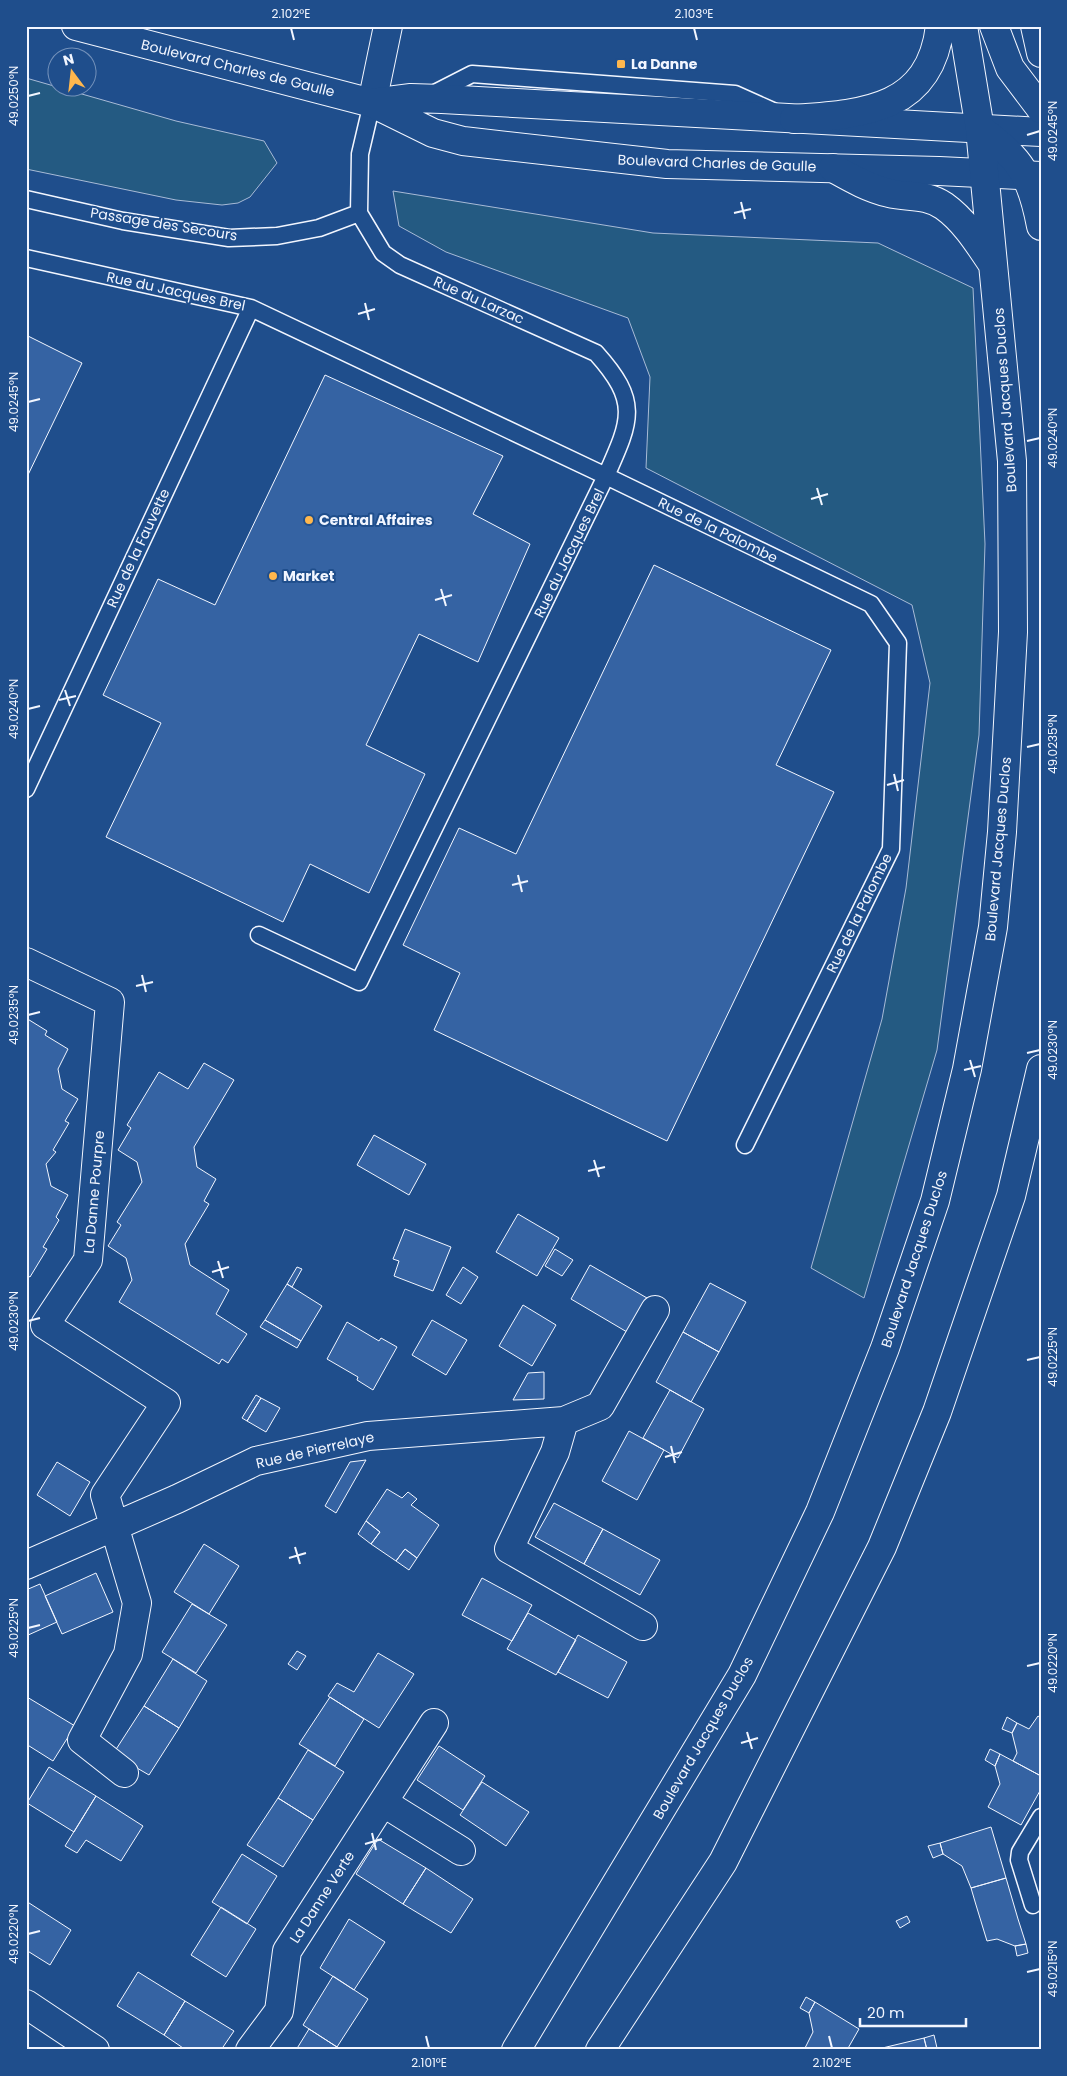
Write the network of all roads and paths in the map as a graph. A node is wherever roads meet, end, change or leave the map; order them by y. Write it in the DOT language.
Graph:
graph roads {
  1 [pos="76,26"];
  2 [pos="388,26"];
  3 [pos="940,26"];
  4 [pos="963,26"];
  5 [pos="994,26"];
  6 [pos="1035,26"];
  7 [pos="1041,53"];
  8 [pos="372,102"];
  9 [pos="1041,109"];
  10 [pos="794,119"];
  11 [pos="980,129"];
  12 [pos="1041,132"];
  13 [pos="833,168"];
  14 [pos="985,173"];
  15 [pos="1034,175"];
  16 [pos="26,199"];
  17 [pos="359,213"];
  18 [pos="1041,226"];
  19 [pos="26,258"];
  20 [pos="995,268"];
  21 [pos="251,308"];
  22 [pos="606,476"];
  23 [pos="26,789"];
  24 [pos="259,935"];
  25 [pos="26,962"];
  26 [pos="1041,1069"];
  27 [pos="744,1145"];
  28 [pos="655,1310"];
  29 [pos="564,1421"];
  30 [pos="114,1525"];
  31 [pos="26,1565"];
  32 [pos="643,1626"];
  33 [pos="434,1723"];
  34 [pos="124,1773"];
  35 [pos="384,1803"];
  36 [pos="1041,1817"];
  37 [pos="461,1851"];
  38 [pos="1033,1905"];
  39 [pos="26,2004"];
  40 [pos="95,2050"];
  41 [pos="250,2050"];
  42 [pos="516,2050"];
  43 [pos="600,2050"];
  1 -- 8 [label="main road, Boulevard Charles de Gaulle"];
  2 -- 8 [label="main road"];
  3 -- 10 [label="main road"];
  4 -- 11 [label="main road, Boulevard Jacques Duclos"];
  5 -- 9 [label="main road"];
  6 -- 7 [label="main road"];
  8 -- 10 [label="main road, Boulevard Charles de Gaulle"];
  8 -- 13 [label="main road, Boulevard Charles de Gaulle"];
  8 -- 17 [label="lane"];
  10 -- 11 [label="main road, Boulevard Charles de Gaulle"];
  11 -- 12 [label="main road, Boulevard Charles de Gaulle"];
  11 -- 14 [label="main road, Boulevard Jacques Duclos"];
  11 -- 15 [label="main road"];
  13 -- 14 [label="main road, Boulevard Charles de Gaulle"];
  13 -- 20 [label="main road"];
  14 -- 15 [label="main road, Boulevard Charles de Gaulle"];
  14 -- 20 [label="main road, Boulevard Jacques Duclos"];
  15 -- 18 [label="main road"];
  16 -- 17 [label="lane, Passage des Secours"];
  17 -- 22 [label="lane, Rue du Larzac"];
  19 -- 21 [label="lane, Rue du Jacques Brel"];
  20 -- 42 [label="main road, Boulevard Jacques Duclos"];
  21 -- 22 [label="lane, Rue du Jacques Brel"];
  21 -- 23 [label="lane, Rue de la Fauvette"];
  22 -- 24 [label="lane, Rue du Jacques Brel"];
  22 -- 27 [label="lane, Rue de la Palombe"];
  25 -- 30 [label="main road, La Danne Pourpre"];
  26 -- 43 [label="main road"];
  28 -- 29 [label="main road, Rue de Pierrelaye"];
  29 -- 30 [label="main road, Rue de Pierrelaye"];
  29 -- 32 [label="main road"];
  30 -- 31 [label="main road, Rue de Pierrelaye"];
  30 -- 34 [label="main road"];
  33 -- 35 [label="main road, La Danne Verte"];
  35 -- 37 [label="main road"];
  35 -- 41 [label="main road, La Danne Verte"];
  36 -- 38 [label="lane"];
  39 -- 40 [label="main road"];
}
